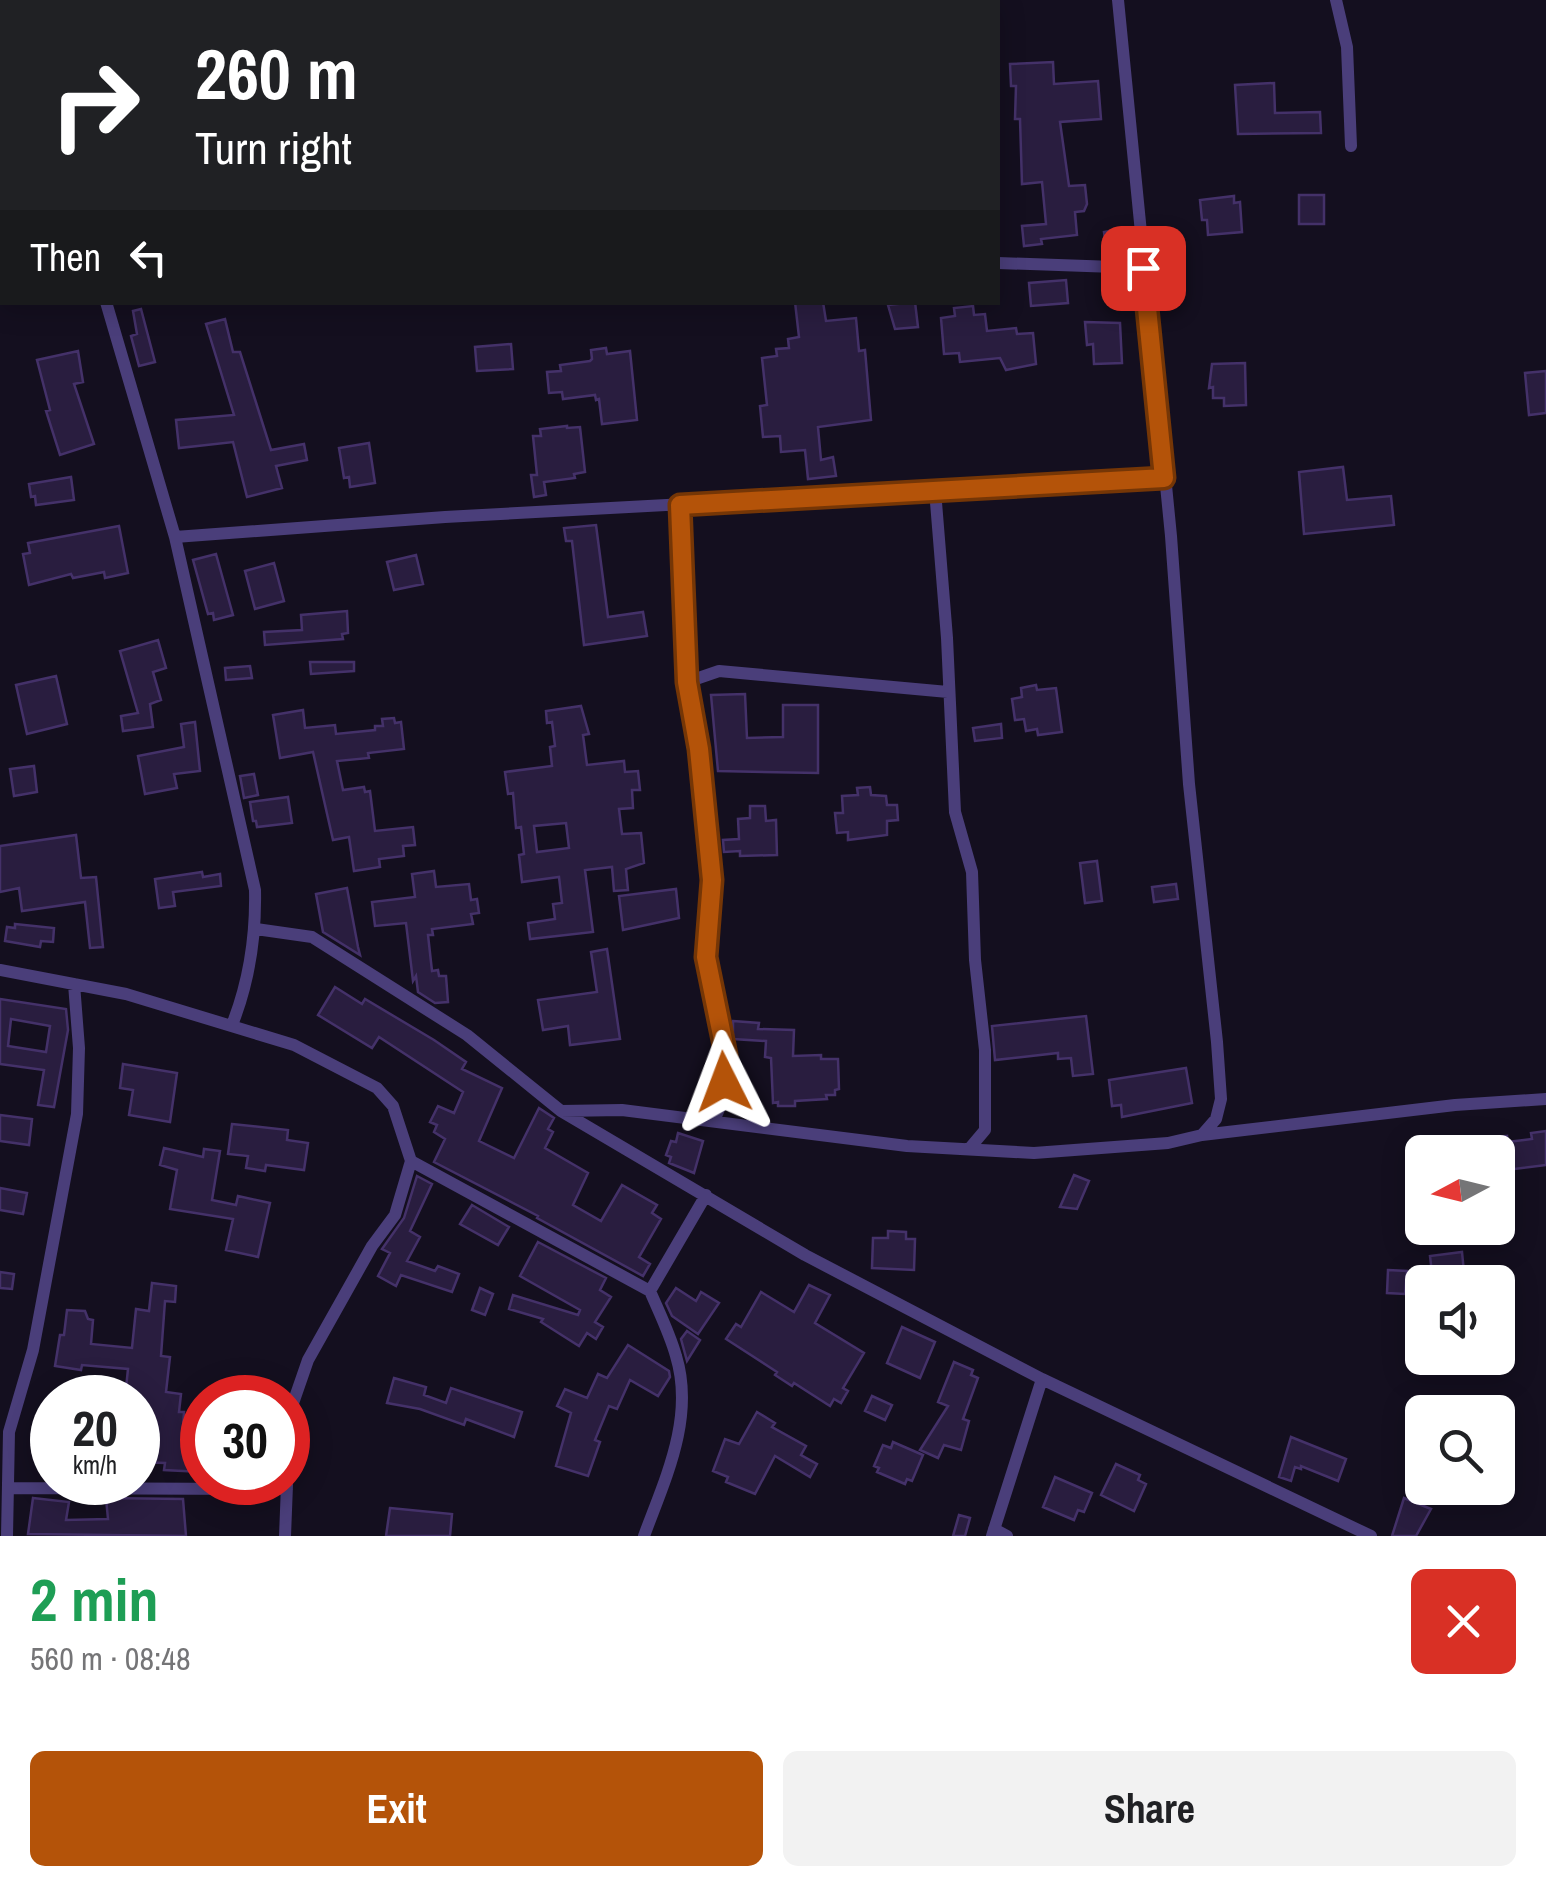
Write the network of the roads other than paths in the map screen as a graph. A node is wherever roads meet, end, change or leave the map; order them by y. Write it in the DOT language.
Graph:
graph roads {
  1 [pos="1118,0"];
  2 [pos="1336,0"];
  3 [pos="1350,146"];
  4 [pos="1000,263"];
  5 [pos="1143,268"];
  6 [pos="107,305"];
  7 [pos="1164,478"];
  8 [pos="935,490"];
  9 [pos="680,505"];
  10 [pos="175,538"];
  11 [pos="687,682"];
  12 [pos="948,692"];
  13 [pos="256,929"];
  14 [pos="0,970"];
  15 [pos="74,984"];
  16 [pos="232,1025"];
  17 [pos="1546,1098"];
  18 [pos="562,1110"];
  19 [pos="714,1121"];
  20 [pos="1202,1135"];
  21 [pos="969,1150"];
  22 [pos="411,1161"];
  23 [pos="706,1196"];
  24 [pos="650,1291"];
  25 [pos="302,1375"];
  26 [pos="1042,1379"];
  27 [pos="180,1487"];
  28 [pos="9,1488"];
  29 [pos="286,1505"];
  30 [pos="993,1533"];
  31 [pos="7,1536"];
  32 [pos="285,1536"];
  33 [pos="644,1536"];
  34 [pos="1008,1536"];
  35 [pos="1371,1536"];
  1 -- 5 [label="street"];
  2 -- 3 [label="street"];
  4 -- 5 [label="street"];
  5 -- 7 [label="street"];
  6 -- 10 [label="street"];
  7 -- 8 [label="street"];
  7 -- 20 [label="street"];
  8 -- 9 [label="street"];
  8 -- 12 [label="street"];
  9 -- 10 [label="street"];
  9 -- 11 [label="street"];
  10 -- 13 [label="street"];
  11 -- 12 [label="street"];
  11 -- 19 [label="street"];
  12 -- 21 [label="street"];
  13 -- 16 [label="street"];
  13 -- 18 [label="street"];
  14 -- 15 [label="street"];
  15 -- 16 [label="street"];
  15 -- 28 [label="street"];
  16 -- 22 [label="street"];
  17 -- 20 [label="street"];
  18 -- 19 [label="street"];
  18 -- 23 [label="street"];
  19 -- 21 [label="street"];
  20 -- 21 [label="street"];
  22 -- 24 [label="street"];
  22 -- 25 [label="street"];
  23 -- 24 [label="street"];
  23 -- 26 [label="street"];
  24 -- 33 [label="street"];
  26 -- 30 [label="street"];
  26 -- 35 [label="street"];
  27 -- 28 [label="street"];
  28 -- 31 [label="street"];
  29 -- 32 [label="street"];
  30 -- 34 [label="street"];
}
